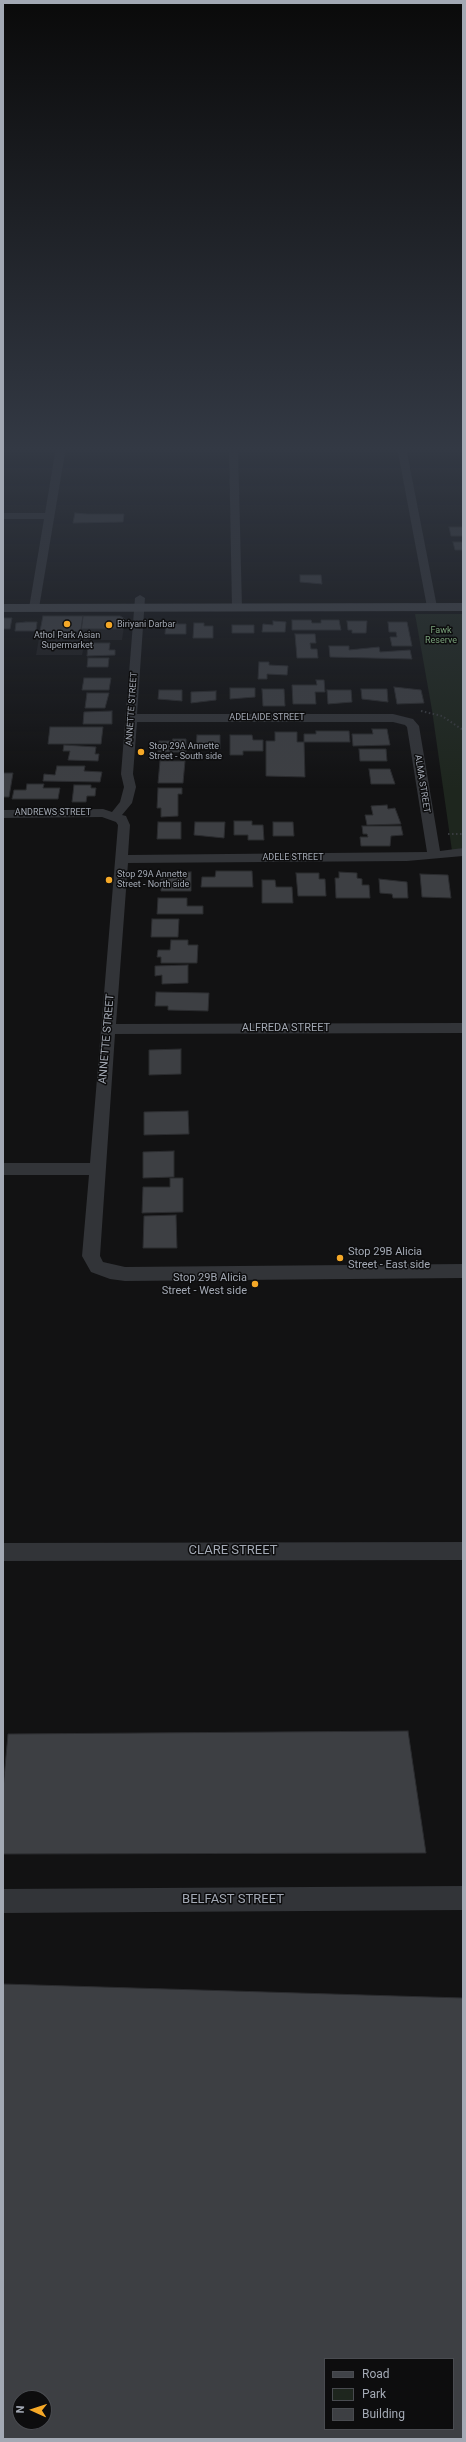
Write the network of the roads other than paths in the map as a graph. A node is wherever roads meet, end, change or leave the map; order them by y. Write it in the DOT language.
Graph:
graph roads {
  1 [pos="42,561"];
  2 [pos="236,561"];
  3 [pos="424,561"];
  4 [pos="463,597"];
  5 [pos="3,598"];
  6 [pos="432,602"];
  7 [pos="35,603"];
  8 [pos="140,603"];
  9 [pos="237,603"];
  10 [pos="463,607"];
  11 [pos="3,608"];
  12 [pos="132,718"];
  13 [pos="401,719"];
  14 [pos="3,814"];
  15 [pos="109,814"];
  16 [pos="463,852"];
  17 [pos="434,856"];
  18 [pos="122,859"];
  19 [pos="463,1028"];
  20 [pos="108,1029"];
  21 [pos="3,1169"];
  22 [pos="96,1169"];
  23 [pos="463,1271"];
  24 [pos="463,1550"];
  25 [pos="3,1552"];
  26 [pos="463,1898"];
  27 [pos="3,1901"];
  1 -- 7 [label="street"];
  2 -- 9 [label="street"];
  3 -- 6 [label="street"];
  4 -- 6 [label="main road"];
  5 -- 7 [label="main road"];
  6 -- 9 [label="main road"];
  6 -- 10 [label="main road"];
  7 -- 8 [label="main road"];
  7 -- 11 [label="main road"];
  8 -- 9 [label="main road"];
  8 -- 12 [label="street, ANNETTE STREET"];
  12 -- 13 [label="street, ADELAIDE STREET"];
  12 -- 15 [label="street, ANNETTE STREET"];
  13 -- 17 [label="street, ALMA STREET"];
  14 -- 15 [label="street, ANDREWS STREET"];
  15 -- 18 [label="street, ANNETTE STREET"];
  16 -- 17 [label="street, ADELE STREET"];
  17 -- 18 [label="street, ADELE STREET"];
  18 -- 20 [label="street, ANNETTE STREET"];
  19 -- 20 [label="street, ALFREDA STREET"];
  20 -- 22 [label="street, ANNETTE STREET"];
  21 -- 22 [label="street"];
  22 -- 23 [label="street, ANNETTE STREET"];
  24 -- 25 [label="street, CLARE STREET"];
  26 -- 27 [label="street, BELFAST STREET"];
}
